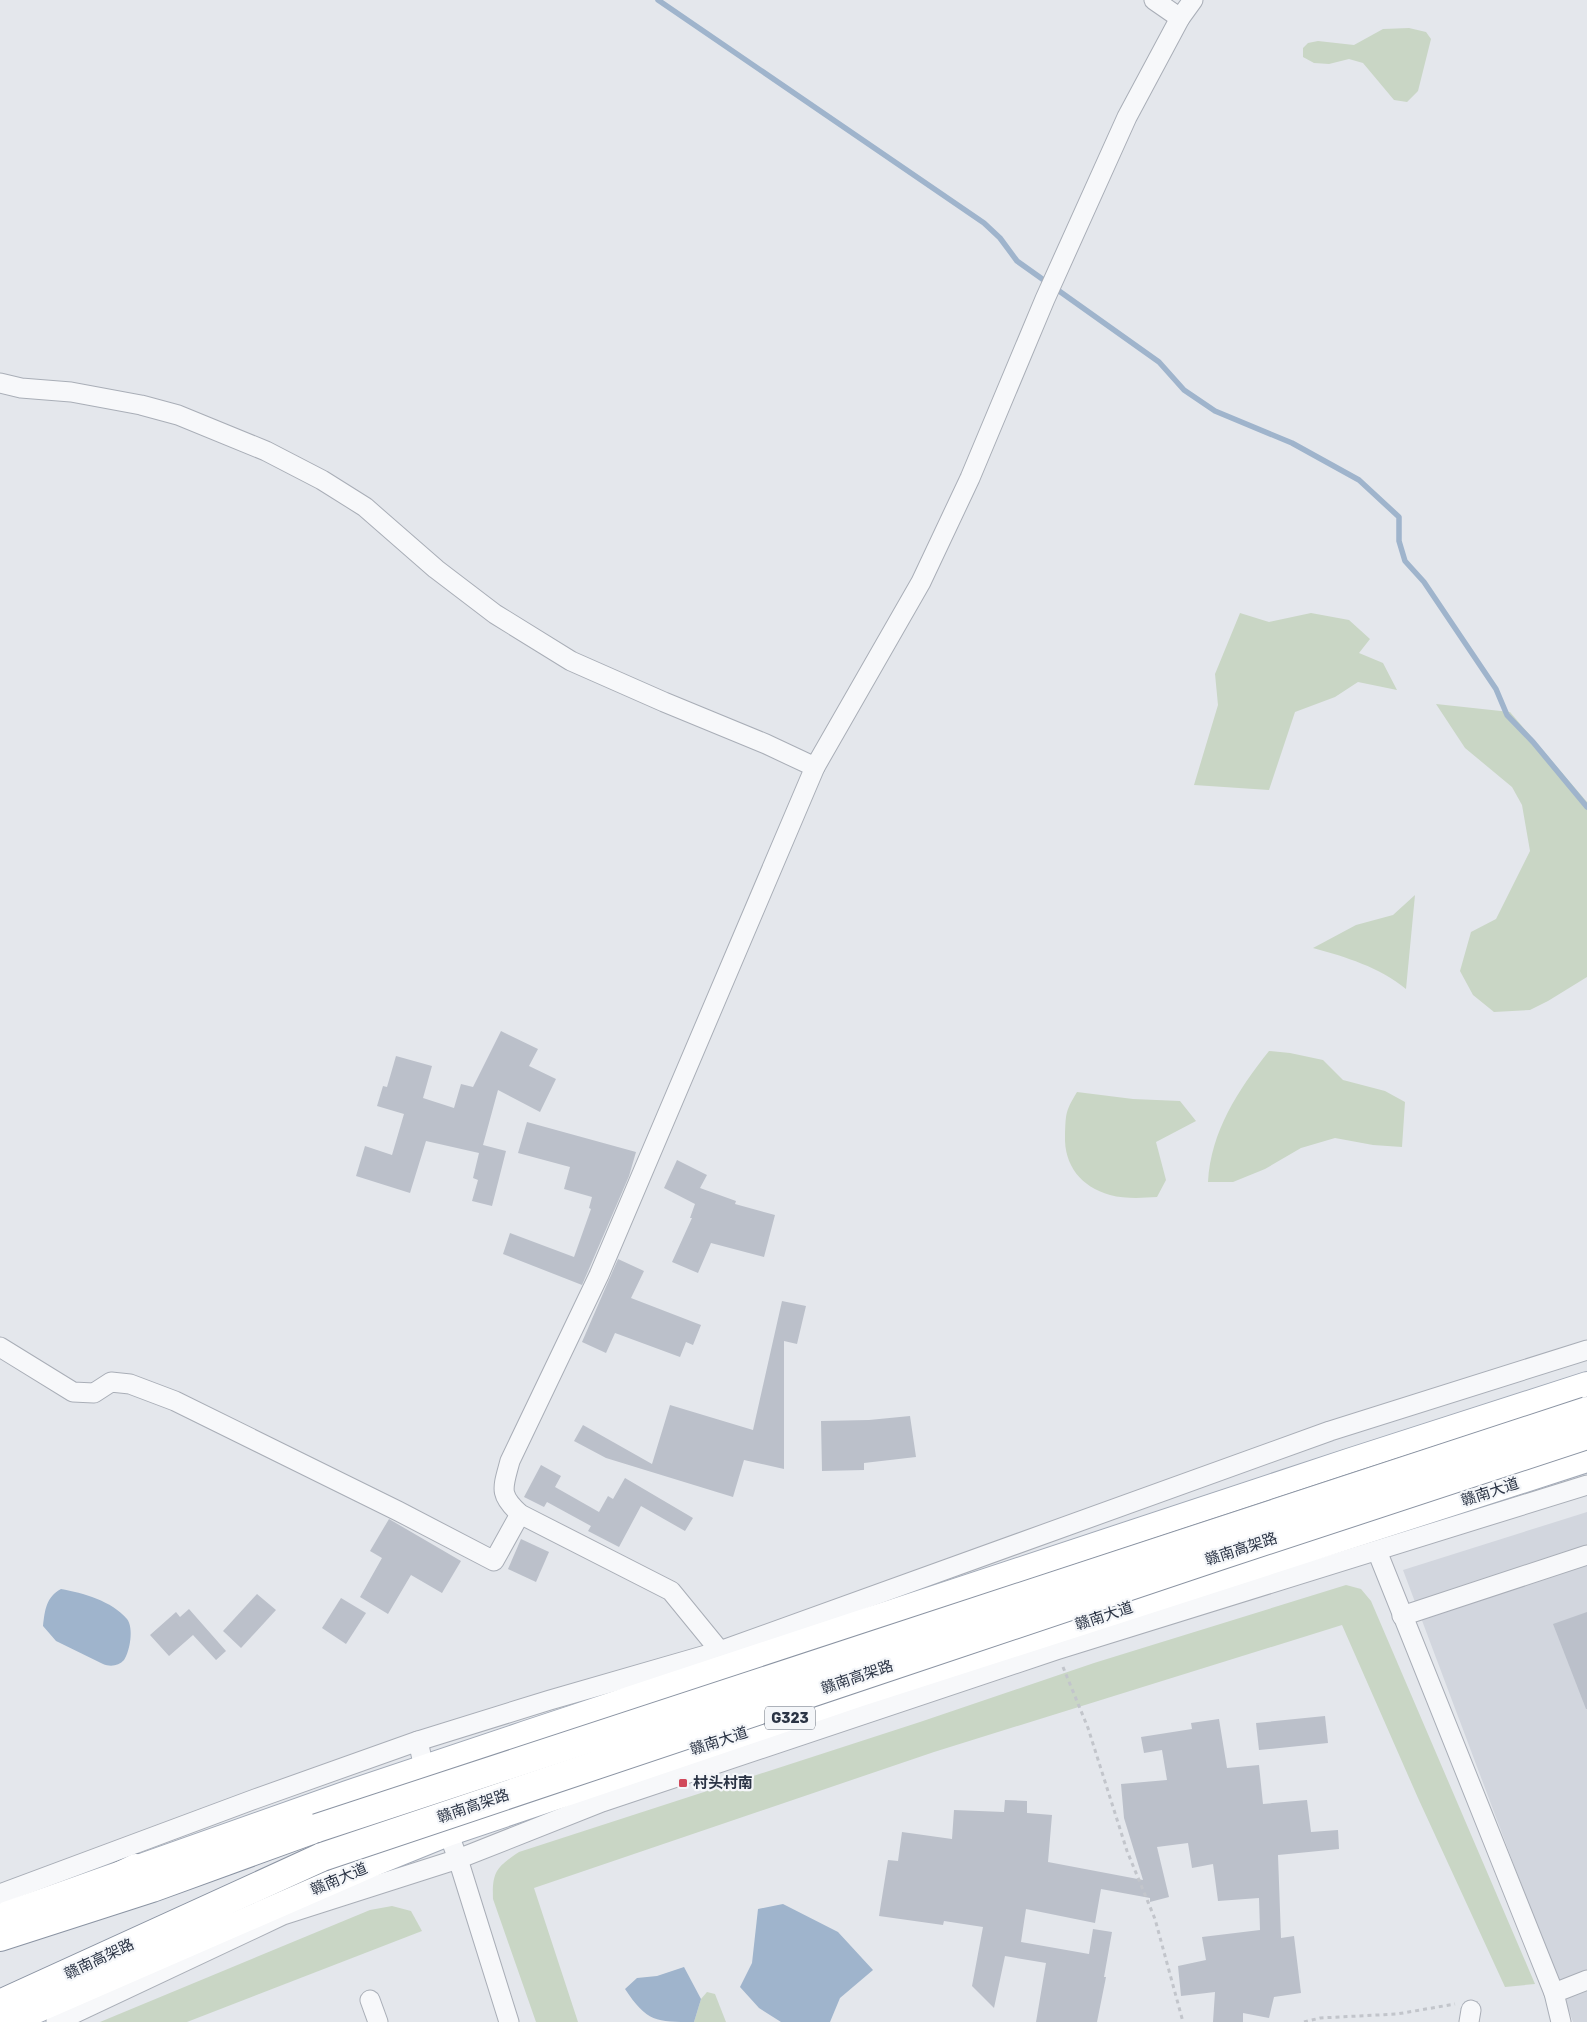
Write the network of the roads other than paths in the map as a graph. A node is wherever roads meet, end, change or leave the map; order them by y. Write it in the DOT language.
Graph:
graph roads {
  1 [pos="1154,0"];
  2 [pos="1193,0"];
  3 [pos="1180,18"];
  4 [pos="0,383"];
  5 [pos="815,767"];
  6 [pos="0,1347"];
  7 [pos="1587,1350"];
  8 [pos="1587,1384"];
  9 [pos="1587,1411"];
  10 [pos="1587,1435"];
  11 [pos="1587,1460"];
  12 [pos="1587,1485"];
  13 [pos="520,1514"];
  14 [pos="1377,1551"];
  15 [pos="1587,1555"];
  16 [pos="1402,1616"];
  17 [pos="720,1651"];
  18 [pos="526,1733"];
  19 [pos="418,1740"];
  20 [pos="424,1768"];
  21 [pos="347,1793"];
  22 [pos="551,1798"];
  23 [pos="448,1834"];
  24 [pos="458,1859"];
  25 [pos="370,1866"];
  26 [pos="136,1868"];
  27 [pos="0,1894"];
  28 [pos="0,1916"];
  29 [pos="0,1936"];
  30 [pos="1587,1980"];
  31 [pos="1554,1992"];
  32 [pos="370,2000"];
  33 [pos="0,2004"];
  34 [pos="11,2022"];
  35 [pos="56,2022"];
  36 [pos="378,2022"];
  37 [pos="509,2022"];
  38 [pos="1561,2022"];
  1 -- 3 [label="street"];
  2 -- 3 [label="street"];
  3 -- 5 [label="street"];
  4 -- 5 [label="street"];
  5 -- 13 [label="street"];
  6 -- 13 [label="street"];
  7 -- 17 [label="street"];
  8 -- 18 [label="main road"];
  9 -- 29 [label="highway, 赣南高架路, bridge"];
  10 -- 33 [label="highway, 赣南高架路, bridge"];
  11 -- 22 [label="main road, 赣南大道 / G323"];
  12 -- 14 [label="street"];
  13 -- 17 [label="street"];
  14 -- 16 [label="street"];
  14 -- 24 [label="street"];
  15 -- 16 [label="street"];
  16 -- 31 [label="street"];
  17 -- 19 [label="street"];
  18 -- 20 [label="main road"];
  18 -- 22 [label="main road"];
  19 -- 20 [label="street"];
  19 -- 27 [label="street"];
  20 -- 21 [label="main road"];
  20 -- 23 [label="street"];
  21 -- 25 [label="main road"];
  21 -- 26 [label="main road"];
  22 -- 23 [label="main road, 赣南大道 / G323"];
  23 -- 24 [label="street"];
  23 -- 25 [label="main road, 赣南大道 / G323"];
  24 -- 35 [label="street"];
  24 -- 37 [label="street"];
  25 -- 34 [label="main road, 赣南大道 / G323"];
  26 -- 28 [label="main road"];
  26 -- 29 [label="highway"];
  30 -- 31 [label="street"];
  31 -- 38 [label="street"];
  32 -- 36 [label="street"];
}
